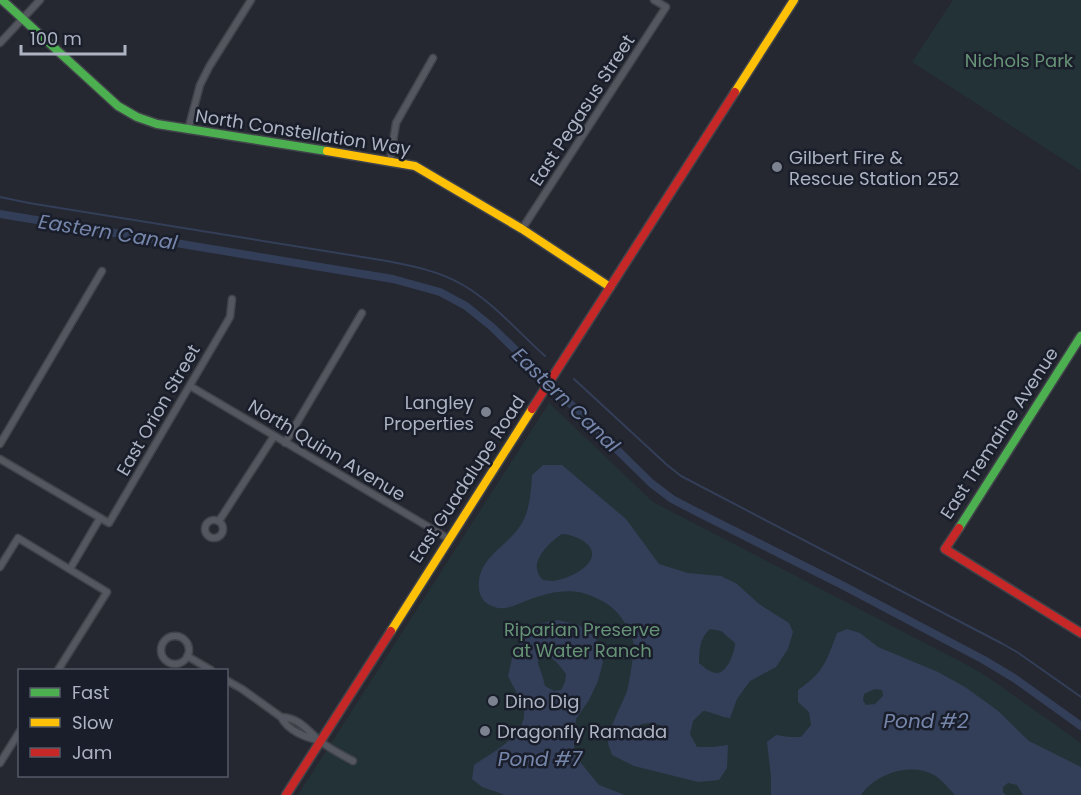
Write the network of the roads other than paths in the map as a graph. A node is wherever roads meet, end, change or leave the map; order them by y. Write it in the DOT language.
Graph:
graph roads {
  1 [pos="2,0"];
  2 [pos="40,0"];
  3 [pos="251,0"];
  4 [pos="654,0"];
  5 [pos="794,0"];
  6 [pos="23,20"];
  7 [pos="0,43"];
  8 [pos="434,58"];
  9 [pos="188,130"];
  10 [pos="390,161"];
  11 [pos="522,229"];
  12 [pos="102,271"];
  13 [pos="610,287"];
  14 [pos="232,299"];
  15 [pos="362,313"];
  16 [pos="1081,336"];
  17 [pos="190,386"];
  18 [pos="274,436"];
  19 [pos="285,443"];
  20 [pos="0,444"];
  21 [pos="0,459"];
  22 [pos="100,518"];
  23 [pos="219,521"];
  24 [pos="449,538"];
  25 [pos="0,567"];
  26 [pos="70,569"];
  27 [pos="1081,633"];
  28 [pos="187,656"];
  29 [pos="59,669"];
  30 [pos="209,669"];
  31 [pos="228,681"];
  32 [pos="18,734"];
  33 [pos="320,741"];
  34 [pos="353,761"];
  35 [pos="0,763"];
  36 [pos="286,795"];
  1 -- 6 [label="street, North Constellation Way"];
  2 -- 6 [label="street"];
  3 -- 9 [label="street"];
  4 -- 11 [label="street, East Pegasus Street"];
  5 -- 13 [label="street, East Guadalupe Road"];
  6 -- 7 [label="street"];
  6 -- 9 [label="street, North Constellation Way"];
  8 -- 10 [label="street"];
  9 -- 10 [label="street, North Constellation Way"];
  10 -- 11 [label="street, North Constellation Way"];
  11 -- 13 [label="street, North Constellation Way"];
  12 -- 20 [label="street"];
  13 -- 24 [label="street, East Guadalupe Road"];
  14 -- 17 [label="street, East Orion Street"];
  15 -- 19 [label="street"];
  16 -- 27 [label="street, East Tremaine Avenue"];
  17 -- 18 [label="street, North Quinn Avenue"];
  17 -- 22 [label="street, East Orion Street"];
  18 -- 19 [label="street, North Quinn Avenue"];
  18 -- 23 [label="street"];
  19 -- 24 [label="street, North Quinn Avenue"];
  21 -- 22 [label="street"];
  22 -- 26 [label="street"];
  24 -- 33 [label="street, East Guadalupe Road"];
  25 -- 26 [label="street"];
  26 -- 29 [label="street"];
  28 -- 28 [label="street"];
  28 -- 30 [label="street"];
  31 -- 33 [label="street"];
  32 -- 35 [label="street"];
  33 -- 34 [label="street"];
  33 -- 36 [label="street, East Guadalupe Road"];
}
